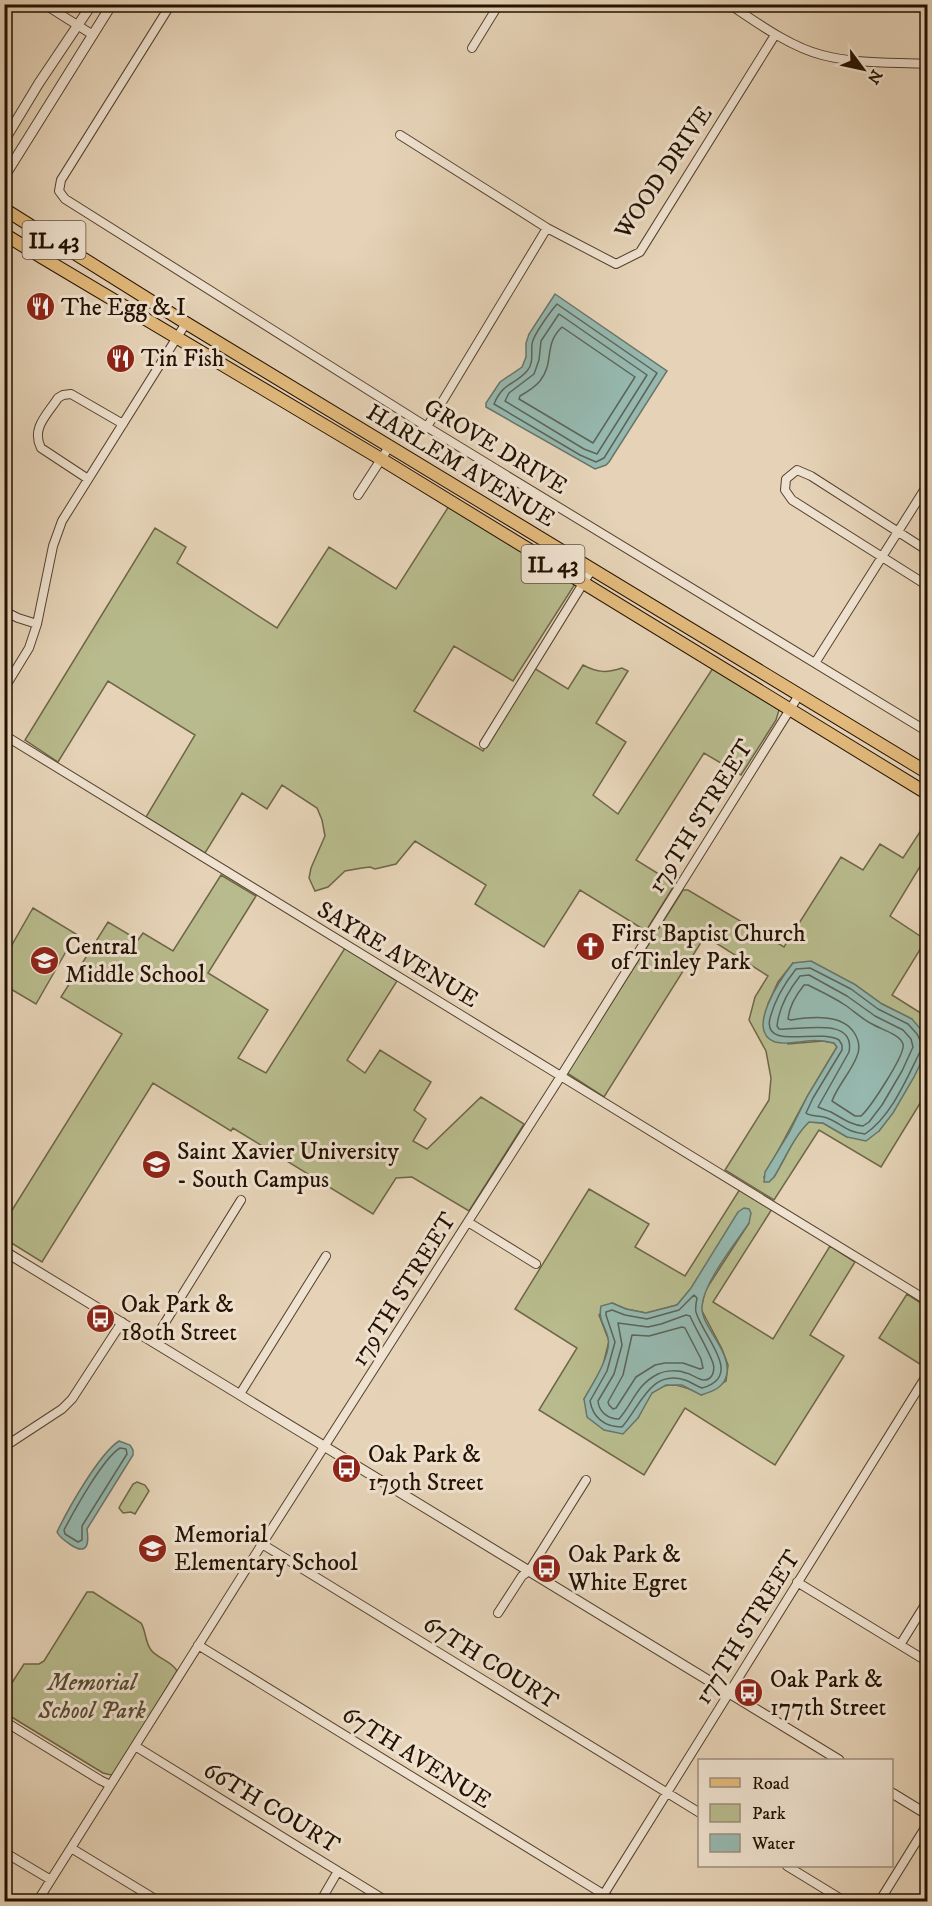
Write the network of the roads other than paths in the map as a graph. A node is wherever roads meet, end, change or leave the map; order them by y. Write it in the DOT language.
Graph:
graph roads {
  1 [pos="44,4"];
  2 [pos="92,4"];
  3 [pos="112,4"];
  4 [pos="171,4"];
  5 [pos="499,4"];
  6 [pos="729,4"];
  7 [pos="78,26"];
  8 [pos="775,34"];
  9 [pos="93,35"];
  10 [pos="472,48"];
  11 [pos="927,64"];
  12 [pos="400,135"];
  13 [pos="4,141"];
  14 [pos="4,177"];
  15 [pos="4,209"];
  16 [pos="547,228"];
  17 [pos="4,234"];
  18 [pos="186,323"];
  19 [pos="177,337"];
  20 [pos="123,424"];
  21 [pos="428,427"];
  22 [pos="389,447"];
  23 [pos="381,459"];
  24 [pos="88,479"];
  25 [pos="927,484"];
  26 [pos="358,495"];
  27 [pos="897,531"];
  28 [pos="927,551"];
  29 [pos="881,557"];
  30 [pos="592,569"];
  31 [pos="584,584"];
  32 [pos="927,586"];
  33 [pos="4,610"];
  34 [pos="37,624"];
  35 [pos="815,663"];
  36 [pos="4,689"];
  37 [pos="799,695"];
  38 [pos="790,709"];
  39 [pos="927,732"];
  40 [pos="4,735"];
  41 [pos="484,744"];
  42 [pos="927,773"];
  43 [pos="927,794"];
  44 [pos="561,1076"];
  45 [pos="241,1200"];
  46 [pos="468,1222"];
  47 [pos="4,1251"];
  48 [pos="326,1256"];
  49 [pos="536,1264"];
  50 [pos="927,1301"];
  51 [pos="122,1322"];
  52 [pos="153,1341"];
  53 [pos="927,1373"];
  54 [pos="240,1394"];
  55 [pos="4,1447"];
  56 [pos="325,1447"];
  57 [pos="586,1480"];
  58 [pos="262,1544"];
  59 [pos="529,1571"];
  60 [pos="797,1582"];
  61 [pos="927,1600"];
  62 [pos="498,1613"];
  63 [pos="198,1645"];
  64 [pos="900,1645"];
  65 [pos="927,1662"];
  66 [pos="729,1693"];
  67 [pos="4,1721"];
  68 [pos="135,1746"];
  69 [pos="836,1759"];
  70 [pos="110,1785"];
  71 [pos="667,1793"];
  72 [pos="893,1794"];
  73 [pos="698,1812"];
  74 [pos="927,1815"];
  75 [pos="927,1823"];
  76 [pos="71,1848"];
  77 [pos="4,1852"];
  78 [pos="789,1867"];
  79 [pos="338,1871"];
  80 [pos="51,1880"];
  81 [pos="601,1898"];
  82 [pos="37,1902"];
  83 [pos="160,1902"];
  84 [pos="320,1902"];
  85 [pos="388,1902"];
  86 [pos="616,1902"];
  87 [pos="846,1902"];
  88 [pos="879,1902"];
  1 -- 7 [label="street"];
  2 -- 7 [label="street"];
  3 -- 9 [label="street"];
  4 -- 21 [label="street, GROVE DRIVE"];
  5 -- 10 [label="street"];
  6 -- 8 [label="street"];
  7 -- 9 [label="street"];
  7 -- 13 [label="street"];
  8 -- 11 [label="street"];
  8 -- 16 [label="street, WOOD DRIVE"];
  9 -- 14 [label="street"];
  12 -- 16 [label="street, WOOD DRIVE"];
  15 -- 18 [label="main road, HARLEM AVENUE / IL 43"];
  16 -- 21 [label="street"];
  17 -- 19 [label="main road, HARLEM AVENUE / IL 43"];
  18 -- 19 [label="street"];
  18 -- 22 [label="main road, HARLEM AVENUE / IL 43"];
  19 -- 20 [label="street"];
  19 -- 23 [label="main road, HARLEM AVENUE / IL 43"];
  20 -- 24 [label="street"];
  20 -- 24 [label="street"];
  21 -- 35 [label="street, GROVE DRIVE"];
  22 -- 23 [label="street"];
  22 -- 30 [label="main road, HARLEM AVENUE / IL 43"];
  23 -- 26 [label="street"];
  23 -- 31 [label="main road, HARLEM AVENUE / IL 43"];
  24 -- 34 [label="street"];
  25 -- 27 [label="street"];
  27 -- 28 [label="street"];
  27 -- 29 [label="street"];
  27 -- 29 [label="street"];
  29 -- 32 [label="street"];
  29 -- 35 [label="street"];
  30 -- 31 [label="street"];
  30 -- 37 [label="main road, HARLEM AVENUE / IL 43"];
  31 -- 38 [label="main road, HARLEM AVENUE / IL 43"];
  31 -- 41 [label="street"];
  33 -- 34 [label="street"];
  34 -- 36 [label="street"];
  35 -- 39 [label="street, GROVE DRIVE"];
  37 -- 38 [label="street, 179TH STREET"];
  37 -- 42 [label="main road, HARLEM AVENUE / IL 43"];
  38 -- 43 [label="main road, HARLEM AVENUE / IL 43"];
  38 -- 44 [label="street, 179TH STREET"];
  40 -- 44 [label="street, SAYRE AVENUE"];
  44 -- 46 [label="street, 179TH STREET"];
  44 -- 50 [label="street, SAYRE AVENUE"];
  45 -- 52 [label="street"];
  46 -- 49 [label="street"];
  46 -- 56 [label="street, 179TH STREET"];
  47 -- 51 [label="street"];
  48 -- 54 [label="street"];
  51 -- 52 [label="street"];
  51 -- 55 [label="street"];
  52 -- 54 [label="street"];
  53 -- 60 [label="street, 177TH STREET"];
  54 -- 56 [label="street"];
  56 -- 58 [label="street, 179TH STREET"];
  56 -- 59 [label="street"];
  57 -- 59 [label="street"];
  58 -- 63 [label="street, 179TH STREET"];
  58 -- 71 [label="street, 67TH COURT"];
  59 -- 62 [label="street"];
  59 -- 66 [label="street"];
  60 -- 64 [label="street"];
  60 -- 66 [label="street, 177TH STREET"];
  61 -- 64 [label="street"];
  63 -- 68 [label="street, 179TH STREET"];
  63 -- 81 [label="street, 67TH AVENUE"];
  64 -- 65 [label="street"];
  66 -- 69 [label="street"];
  66 -- 71 [label="street, 177TH STREET"];
  67 -- 70 [label="street"];
  68 -- 70 [label="street, 179TH STREET"];
  68 -- 79 [label="street, 66TH COURT"];
  70 -- 76 [label="street, 179TH STREET"];
  71 -- 73 [label="street, 67TH COURT"];
  71 -- 81 [label="street, 177TH STREET"];
  72 -- 74 [label="street"];
  75 -- 88 [label="street"];
  76 -- 80 [label="street, 179TH STREET"];
  76 -- 83 [label="street"];
  77 -- 80 [label="street"];
  78 -- 87 [label="street"];
  79 -- 84 [label="street"];
  79 -- 85 [label="street, 66TH COURT"];
  80 -- 82 [label="street, 179TH STREET"];
  81 -- 86 [label="street, 67TH AVENUE"];
}
